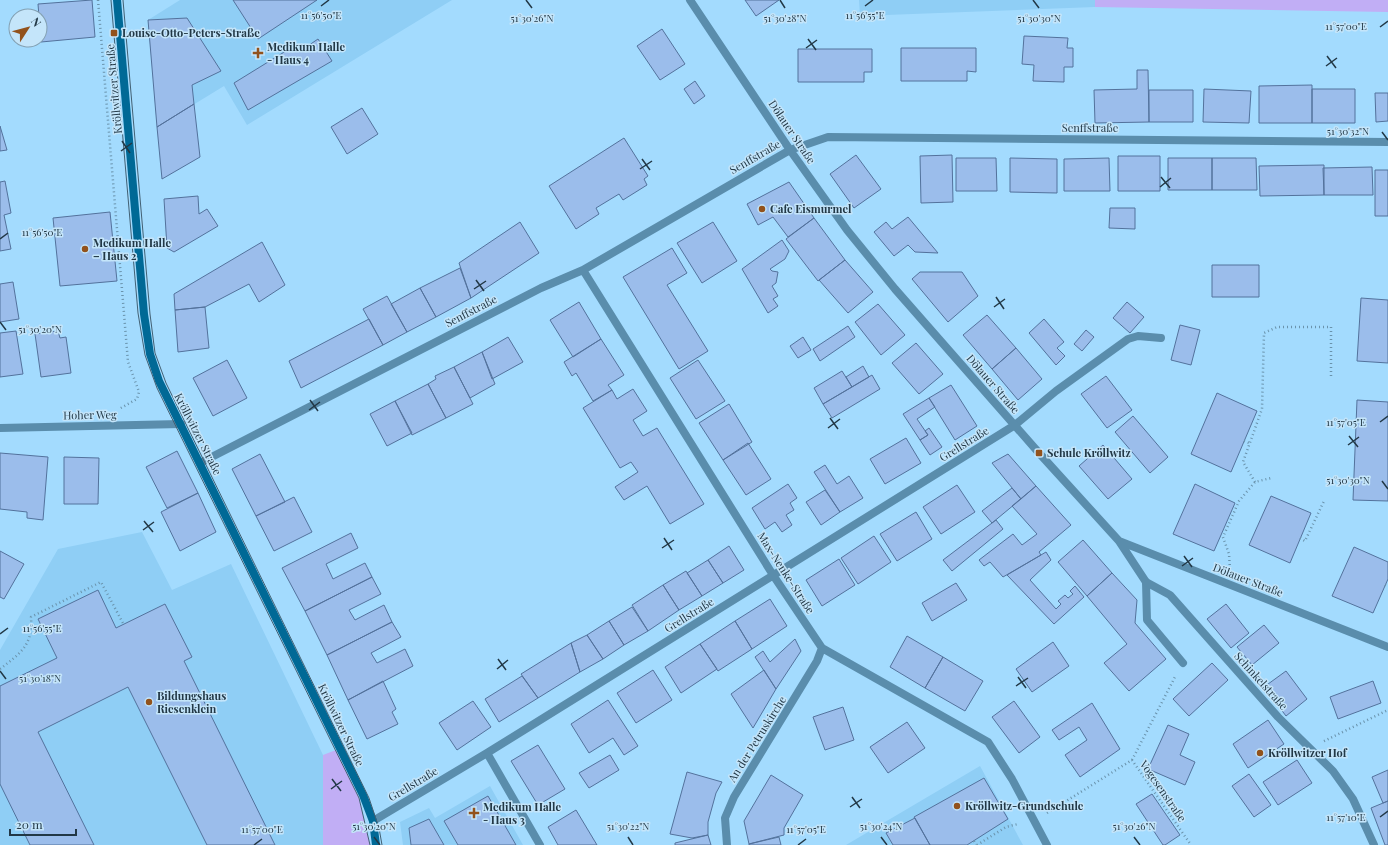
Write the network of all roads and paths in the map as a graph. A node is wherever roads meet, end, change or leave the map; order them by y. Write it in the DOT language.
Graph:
graph roads {
  1 [pos="98,0"];
  2 [pos="117,0"];
  3 [pos="690,0"];
  4 [pos="1388,142"];
  5 [pos="790,150"];
  6 [pos="583,270"];
  7 [pos="1161,338"];
  8 [pos="1331,376"];
  9 [pos="115,409"];
  10 [pos="181,424"];
  11 [pos="1015,425"];
  12 [pos="0,428"];
  13 [pos="1244,441"];
  14 [pos="1249,443"];
  15 [pos="200,463"];
  16 [pos="1271,478"];
  17 [pos="1254,482"];
  18 [pos="1324,501"];
  19 [pos="1300,538"];
  20 [pos="1119,541"];
  21 [pos="773,575"];
  22 [pos="1146,582"];
  23 [pos="1227,583"];
  24 [pos="124,625"];
  25 [pos="1388,647"];
  26 [pos="822,648"];
  27 [pos="1183,663"];
  28 [pos="0,669"];
  29 [pos="1388,710"];
  30 [pos="1309,748"];
  31 [pos="486,753"];
  32 [pos="1132,760"];
  33 [pos="1035,820"];
  34 [pos="373,821"];
  35 [pos="974,841"];
  36 [pos="376,845"];
  37 [pos="540,845"];
  38 [pos="727,845"];
  39 [pos="976,845"];
  40 [pos="1047,845"];
  41 [pos="1191,845"];
  42 [pos="1374,845"];
  1 -- 9 [label="path"];
  2 -- 10 [label="main road, Kröllwitzer Straße"];
  3 -- 5 [label="street, Dölauer Straße"];
  4 -- 5 [label="street, Senffstraße"];
  5 -- 6 [label="street, Senffstraße"];
  5 -- 11 [label="street, Dölauer Straße"];
  6 -- 15 [label="street, Senffstraße"];
  6 -- 21 [label="street, Max-Nenke-Straße"];
  7 -- 11 [label="street, Grellstraße"];
  8 -- 14 [label="path"];
  10 -- 12 [label="street, Hoher Weg"];
  10 -- 15 [label="main road, Kröllwitzer Straße"];
  11 -- 20 [label="street, Dölauer Straße"];
  11 -- 21 [label="street, Grellstraße"];
  13 -- 14 [label="path"];
  14 -- 17 [label="path"];
  15 -- 34 [label="main road, Kröllwitzer Straße"];
  16 -- 17 [label="path"];
  17 -- 23 [label="path"];
  18 -- 19 [label="path"];
  20 -- 22 [label="street, Schinkelstraße"];
  20 -- 23 [label="street, Dölauer Straße"];
  21 -- 26 [label="street, Max-Nenke-Straße"];
  21 -- 31 [label="street, Grellstraße"];
  22 -- 27 [label="street"];
  22 -- 30 [label="street, Schinkelstraße"];
  23 -- 25 [label="street, Dölauer Straße"];
  24 -- 28 [label="path"];
  26 -- 33 [label="street, Max-Nenke-Straße"];
  26 -- 38 [label="street, An der Petruskirche"];
  27 -- 32 [label="path"];
  29 -- 30 [label="path"];
  30 -- 42 [label="street, Schinkelstraße"];
  31 -- 34 [label="street, Grellstraße"];
  31 -- 37 [label="street"];
  32 -- 33 [label="path, Vogesenstraße"];
  32 -- 41 [label="path, Vogesenstraße"];
  33 -- 39 [label="path, Vogesenstraße"];
  33 -- 40 [label="street"];
  34 -- 36 [label="main road, Kröllwitzer Straße"];
  35 -- 39 [label="path"];
}
